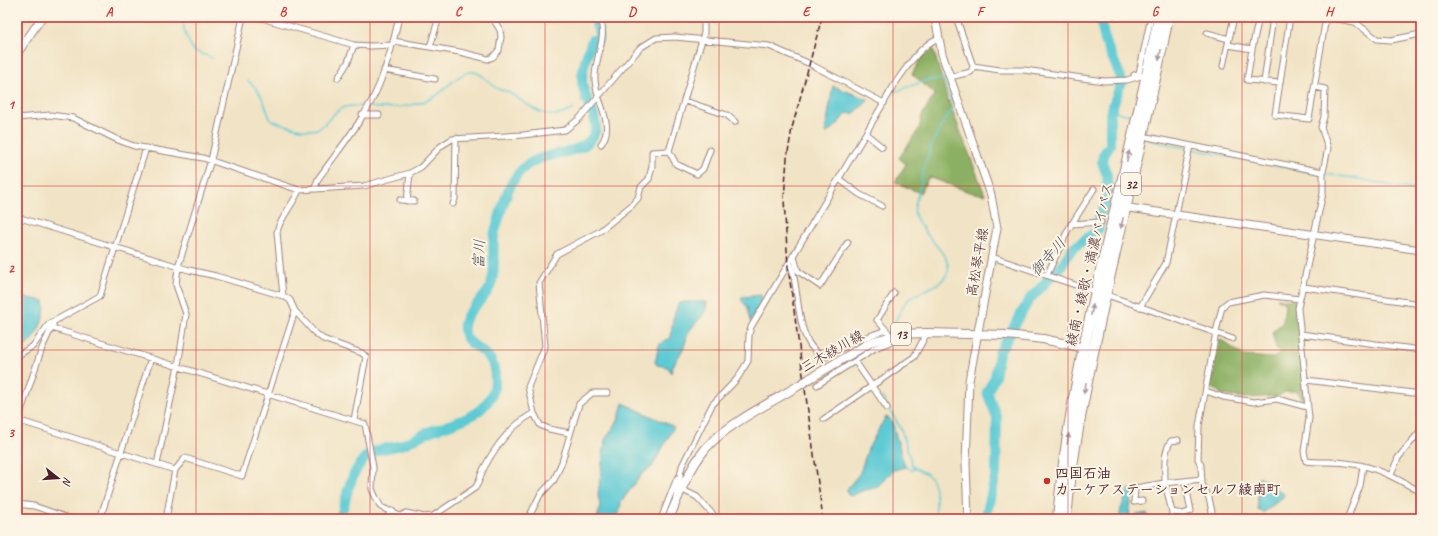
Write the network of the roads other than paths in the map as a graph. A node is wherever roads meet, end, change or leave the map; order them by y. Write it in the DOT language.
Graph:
graph roads {
  1 [pos="42,17"];
  2 [pos="243,17"];
  3 [pos="258,17"];
  4 [pos="399,17"];
  5 [pos="440,17"];
  6 [pos="492,17"];
  7 [pos="600,17"];
  8 [pos="704,17"];
  9 [pos="935,17"];
  10 [pos="956,17"];
  11 [pos="1151,17"];
  12 [pos="1159,17"];
  13 [pos="1168,17"];
  14 [pos="1234,17"];
  15 [pos="1259,17"];
  16 [pos="1273,17"];
  17 [pos="1290,17"];
  18 [pos="1326,17"];
  19 [pos="1207,33"];
  20 [pos="1421,34"];
  21 [pos="938,38"];
  22 [pos="702,40"];
  23 [pos="1228,42"];
  24 [pos="393,43"];
  25 [pos="354,45"];
  26 [pos="430,47"];
  27 [pos="1252,49"];
  28 [pos="17,54"];
  29 [pos="973,66"];
  30 [pos="1223,66"];
  31 [pos="384,70"];
  32 [pos="950,77"];
  33 [pos="1147,77"];
  34 [pos="338,78"];
  35 [pos="435,79"];
  36 [pos="1123,80"];
  37 [pos="1264,82"];
  38 [pos="1280,83"];
  39 [pos="1315,87"];
  40 [pos="598,96"];
  41 [pos="685,100"];
  42 [pos="884,103"];
  43 [pos="362,115"];
  44 [pos="378,115"];
  45 [pos="17,118"];
  46 [pos="735,122"];
  47 [pos="866,134"];
  48 [pos="1142,136"];
  49 [pos="456,138"];
  50 [pos="601,144"];
  51 [pos="146,148"];
  52 [pos="882,148"];
  53 [pos="1190,148"];
  54 [pos="710,150"];
  55 [pos="669,151"];
  56 [pos="211,160"];
  57 [pos="1323,172"];
  58 [pos="410,173"];
  59 [pos="839,179"];
  60 [pos="315,188"];
  61 [pos="1094,189"];
  62 [pos="299,190"];
  63 [pos="400,200"];
  64 [pos="407,201"];
  65 [pos="414,201"];
  66 [pos="453,204"];
  67 [pos="882,206"];
  68 [pos="1121,207"];
  69 [pos="1176,216"];
  70 [pos="17,217"];
  71 [pos="1099,222"];
  72 [pos="1071,224"];
  73 [pos="1314,235"];
  74 [pos="848,242"];
  75 [pos="116,248"];
  76 [pos="1421,250"];
  77 [pos="794,257"];
  78 [pos="992,257"];
  79 [pos="790,263"];
  80 [pos="178,267"];
  81 [pos="1049,276"];
  82 [pos="1304,286"];
  83 [pos="894,293"];
  84 [pos="1100,293"];
  85 [pos="283,296"];
  86 [pos="1300,299"];
  87 [pos="1421,304"];
  88 [pos="1140,307"];
  89 [pos="295,311"];
  90 [pos="53,325"];
  91 [pos="1216,332"];
  92 [pos="927,333"];
  93 [pos="888,334"];
  94 [pos="978,334"];
  95 [pos="1301,334"];
  96 [pos="1233,339"];
  97 [pos="1089,349"];
  98 [pos="1421,350"];
  99 [pos="17,356"];
  100 [pos="151,358"];
  101 [pos="855,361"];
  102 [pos="178,366"];
  103 [pos="1306,380"];
  104 [pos="817,385"];
  105 [pos="871,385"];
  106 [pos="1206,391"];
  107 [pos="607,393"];
  108 [pos="268,394"];
  109 [pos="1421,394"];
  110 [pos="1308,407"];
  111 [pos="887,408"];
  112 [pos="534,413"];
  113 [pos="824,419"];
  114 [pos="18,420"];
  115 [pos="354,420"];
  116 [pos="1421,430"];
  117 [pos="569,433"];
  118 [pos="1178,440"];
  119 [pos="121,453"];
  120 [pos="157,464"];
  121 [pos="682,466"];
  122 [pos="1363,466"];
  123 [pos="175,470"];
  124 [pos="689,474"];
  125 [pos="1391,475"];
  126 [pos="1202,479"];
  127 [pos="1185,481"];
  128 [pos="1165,483"];
  129 [pos="681,489"];
  130 [pos="1421,492"];
  131 [pos="1142,501"];
  132 [pos="17,504"];
  133 [pos="675,504"];
  134 [pos="392,512"];
  135 [pos="1172,512"];
  136 [pos="403,518"];
  137 [pos="71,519"];
  138 [pos="100,519"];
  139 [pos="166,519"];
  140 [pos="388,519"];
  141 [pos="528,519"];
  142 [pos="661,519"];
  143 [pos="668,519"];
  144 [pos="717,519"];
  145 [pos="968,519"];
  146 [pos="1058,519"];
  147 [pos="1066,519"];
  148 [pos="1171,519"];
  149 [pos="1210,519"];
  150 [pos="1347,519"];
  1 -- 28 [label="main road"];
  2 -- 56 [label="street"];
  3 -- 25 [label="street"];
  4 -- 24 [label="street"];
  5 -- 26 [label="street"];
  6 -- 26 [label="street"];
  7 -- 40 [label="street"];
  8 -- 22 [label="street"];
  9 -- 21 [label="main road, 高松琴平線"];
  10 -- 29 [label="street"];
  11 -- 36 [label="street"];
  12 -- 33 [label="highway, 綾南・綾歌・満濃バイパス / 32"];
  13 -- 48 [label="highway, 綾南・綾歌・満濃バイパス / 32, one-way"];
  14 -- 23 [label="street"];
  15 -- 27 [label="street"];
  16 -- 37 [label="street"];
  17 -- 38 [label="street"];
  18 -- 20 [label="street"];
  18 -- 39 [label="street"];
  19 -- 23 [label="street"];
  21 -- 32 [label="main road, 高松琴平線"];
  21 -- 42 [label="street"];
  22 -- 40 [label="street"];
  22 -- 41 [label="street"];
  22 -- 42 [label="street"];
  23 -- 27 [label="street"];
  23 -- 30 [label="street"];
  24 -- 25 [label="street"];
  24 -- 26 [label="street"];
  24 -- 31 [label="street"];
  25 -- 34 [label="street"];
  27 -- 37 [label="street"];
  29 -- 32 [label="street"];
  29 -- 36 [label="street"];
  31 -- 35 [label="street"];
  31 -- 43 [label="street"];
  32 -- 78 [label="main road, 高松琴平線"];
  33 -- 36 [label="street"];
  68 -- 33 [label="highway, 綾南・綾歌・満濃バイパス / 32, one-way"];
  37 -- 38 [label="street"];
  38 -- 39 [label="street"];
  39 -- 57 [label="street"];
  40 -- 49 [label="street"];
  40 -- 50 [label="street"];
  41 -- 46 [label="street"];
  41 -- 55 [label="street"];
  42 -- 47 [label="street"];
  43 -- 44 [label="street"];
  43 -- 60 [label="street"];
  45 -- 51 [label="street"];
  47 -- 52 [label="street"];
  47 -- 59 [label="street"];
  48 -- 53 [label="street"];
  48 -- 68 [label="highway, 綾南・綾歌・満濃バイパス / 32"];
  49 -- 58 [label="street"];
  49 -- 66 [label="street"];
  51 -- 56 [label="street"];
  51 -- 75 [label="street"];
  53 -- 57 [label="street"];
  53 -- 69 [label="street"];
  54 -- 55 [label="street"];
  55 -- 112 [label="street"];
  56 -- 62 [label="street"];
  56 -- 80 [label="street"];
  57 -- 73 [label="street"];
  58 -- 60 [label="street"];
  58 -- 64 [label="street"];
  59 -- 67 [label="street"];
  59 -- 77 [label="street"];
  60 -- 62 [label="street"];
  61 -- 72 [label="street"];
  62 -- 85 [label="street"];
  63 -- 64 [label="street"];
  64 -- 65 [label="street"];
  68 -- 69 [label="main road"];
  68 -- 84 [label="highway, 綾南・綾歌・満濃バイパス / 32"];
  69 -- 73 [label="main road"];
  69 -- 88 [label="street"];
  70 -- 75 [label="street"];
  71 -- 72 [label="street"];
  72 -- 81 [label="street"];
  73 -- 76 [label="main road"];
  73 -- 82 [label="street"];
  74 -- 77 [label="street"];
  75 -- 80 [label="street"];
  75 -- 90 [label="street"];
  77 -- 79 [label="street"];
  78 -- 81 [label="street"];
  78 -- 94 [label="main road, 高松琴平線"];
  79 -- 93 [label="street"];
  79 -- 121 [label="street"];
  80 -- 85 [label="street"];
  80 -- 102 [label="street"];
  81 -- 84 [label="street"];
  82 -- 86 [label="street"];
  82 -- 87 [label="street"];
  83 -- 93 [label="street"];
  84 -- 88 [label="street"];
  84 -- 97 [label="highway, 綾南・綾歌・満濃バイパス / 32"];
  85 -- 89 [label="street"];
  86 -- 91 [label="street"];
  86 -- 95 [label="street"];
  88 -- 91 [label="street"];
  89 -- 108 [label="street"];
  89 -- 115 [label="street"];
  90 -- 99 [label="street"];
  90 -- 100 [label="street"];
  90 -- 114 [label="street"];
  91 -- 96 [label="street"];
  91 -- 106 [label="street"];
  92 -- 93 [label="main road, 三木綾川線 / 13"];
  92 -- 94 [label="main road, 三木綾川線 / 13"];
  92 -- 105 [label="street"];
  93 -- 101 [label="street"];
  93 -- 124 [label="main road, 三木綾川線 / 13, bridge"];
  94 -- 97 [label="main road, 三木綾川線 / 13"];
  94 -- 145 [label="main road, 高松琴平線"];
  95 -- 98 [label="street"];
  95 -- 103 [label="street"];
  146 -- 97 [label="highway, 綾南・綾歌・満濃バイパス / 32, one-way"];
  97 -- 147 [label="highway, 綾南・綾歌・満濃バイパス / 32, one-way"];
  100 -- 102 [label="street"];
  100 -- 119 [label="street"];
  101 -- 104 [label="street"];
  101 -- 105 [label="street"];
  102 -- 108 [label="street"];
  102 -- 120 [label="street"];
  103 -- 109 [label="street"];
  103 -- 110 [label="street"];
  105 -- 111 [label="street"];
  105 -- 113 [label="street"];
  106 -- 110 [label="street"];
  106 -- 126 [label="street"];
  107 -- 117 [label="street"];
  108 -- 115 [label="street"];
  108 -- 123 [label="street"];
  110 -- 122 [label="street"];
  112 -- 117 [label="street"];
  112 -- 136 [label="street"];
  114 -- 119 [label="street"];
  115 -- 134 [label="street"];
  116 -- 125 [label="street"];
  117 -- 141 [label="street"];
  118 -- 128 [label="street"];
  119 -- 120 [label="street"];
  119 -- 138 [label="street"];
  120 -- 123 [label="street"];
  121 -- 124 [label="street"];
  121 -- 133 [label="street"];
  121 -- 142 [label="street"];
  122 -- 125 [label="street"];
  122 -- 150 [label="street"];
  123 -- 139 [label="street"];
  124 -- 129 [label="main road, 三木綾川線 / 13"];
  125 -- 130 [label="street"];
  126 -- 127 [label="street"];
  126 -- 149 [label="street"];
  127 -- 128 [label="street"];
  127 -- 135 [label="street"];
  128 -- 131 [label="street"];
  128 -- 135 [label="street"];
  129 -- 133 [label="main road, 三木綾川線 / 13"];
  129 -- 144 [label="street"];
  132 -- 137 [label="street"];
  133 -- 143 [label="main road, 三木綾川線 / 13"];
  134 -- 136 [label="street"];
  134 -- 140 [label="main road"];
  135 -- 148 [label="street"];
}
